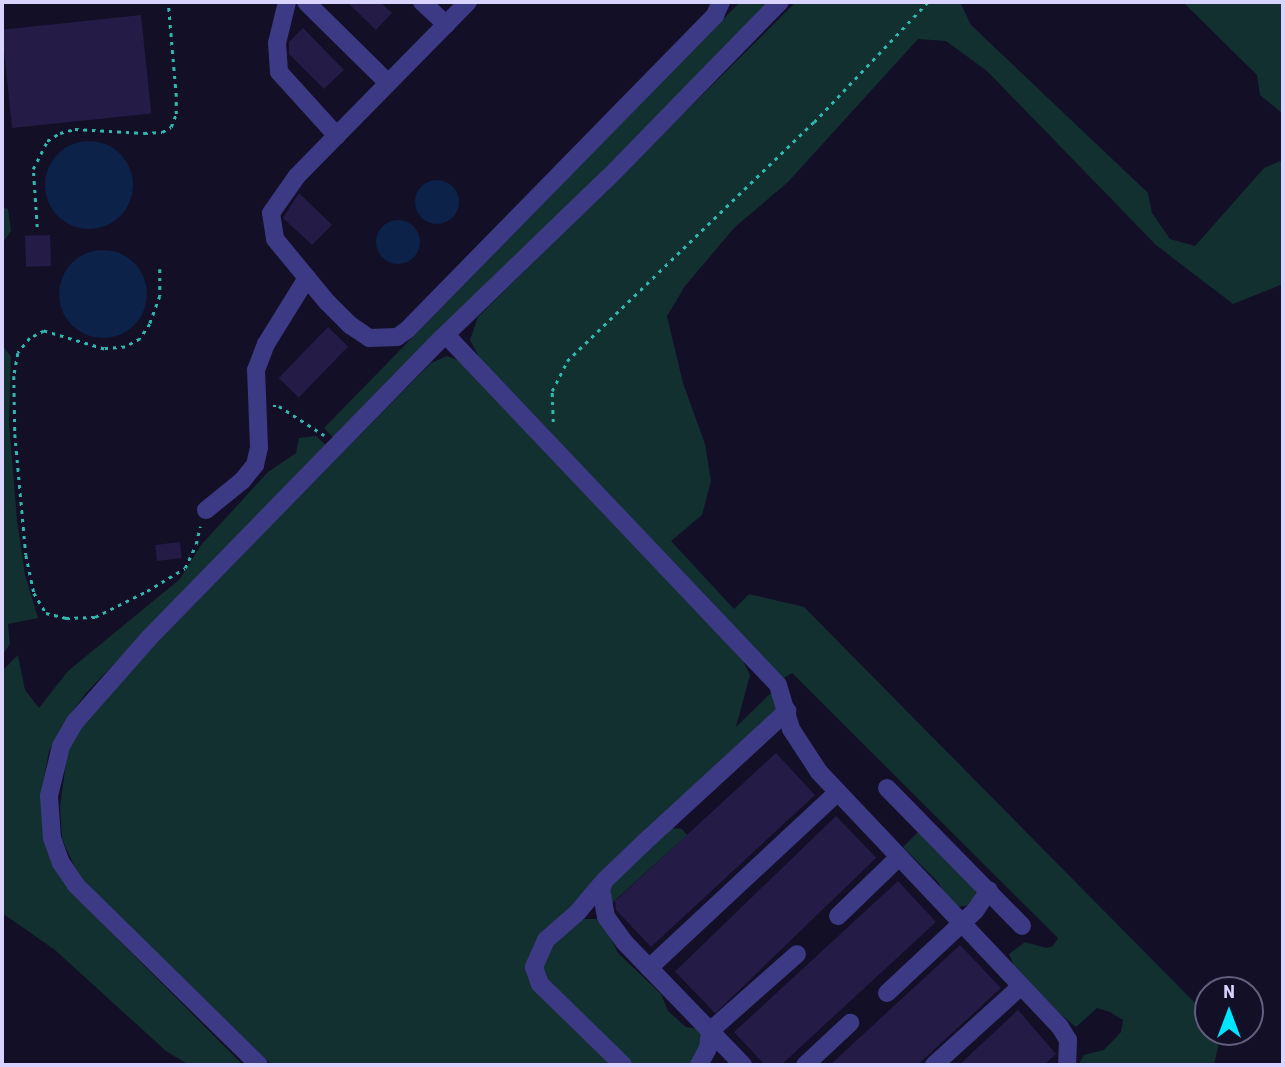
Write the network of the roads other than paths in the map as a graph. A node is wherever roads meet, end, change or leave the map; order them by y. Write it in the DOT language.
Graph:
graph roads {
  1 [pos="287,2"];
  2 [pos="306,2"];
  3 [pos="422,2"];
  4 [pos="468,2"];
  5 [pos="721,2"];
  6 [pos="780,3"];
  7 [pos="446,24"];
  8 [pos="388,83"];
  9 [pos="337,136"];
  10 [pos="307,278"];
  11 [pos="446,335"];
  12 [pos="206,510"];
  13 [pos="787,711"];
  14 [pos="887,788"];
  15 [pos="838,792"];
  16 [pos="898,858"];
  17 [pos="605,880"];
  18 [pos="989,890"];
  19 [pos="838,916"];
  20 [pos="959,923"];
  21 [pos="1022,926"];
  22 [pos="797,954"];
  23 [pos="649,968"];
  24 [pos="1020,987"];
  25 [pos="887,993"];
  26 [pos="850,1023"];
  27 [pos="710,1031"];
  28 [pos="259,1065"];
  29 [pos="623,1065"];
  30 [pos="699,1065"];
  31 [pos="743,1065"];
  32 [pos="805,1065"];
  33 [pos="934,1065"];
  34 [pos="1068,1065"];
  1 -- 9 [label="street"];
  2 -- 8 [label="street"];
  3 -- 7 [label="street"];
  4 -- 7 [label="street"];
  5 -- 10 [label="street"];
  6 -- 11 [label="street"];
  7 -- 8 [label="street"];
  8 -- 9 [label="street"];
  9 -- 10 [label="street"];
  10 -- 12 [label="street"];
  11 -- 13 [label="street"];
  11 -- 28 [label="street"];
  13 -- 15 [label="street"];
  13 -- 17 [label="street"];
  14 -- 18 [label="street"];
  15 -- 16 [label="street"];
  15 -- 23 [label="street"];
  16 -- 19 [label="street"];
  16 -- 20 [label="street"];
  17 -- 23 [label="street"];
  17 -- 29 [label="street"];
  18 -- 20 [label="street"];
  18 -- 21 [label="street"];
  20 -- 24 [label="street"];
  20 -- 25 [label="street"];
  22 -- 27 [label="street"];
  23 -- 27 [label="street"];
  24 -- 33 [label="street"];
  24 -- 34 [label="street"];
  26 -- 32 [label="street"];
  27 -- 30 [label="street"];
  27 -- 31 [label="street"];
}
